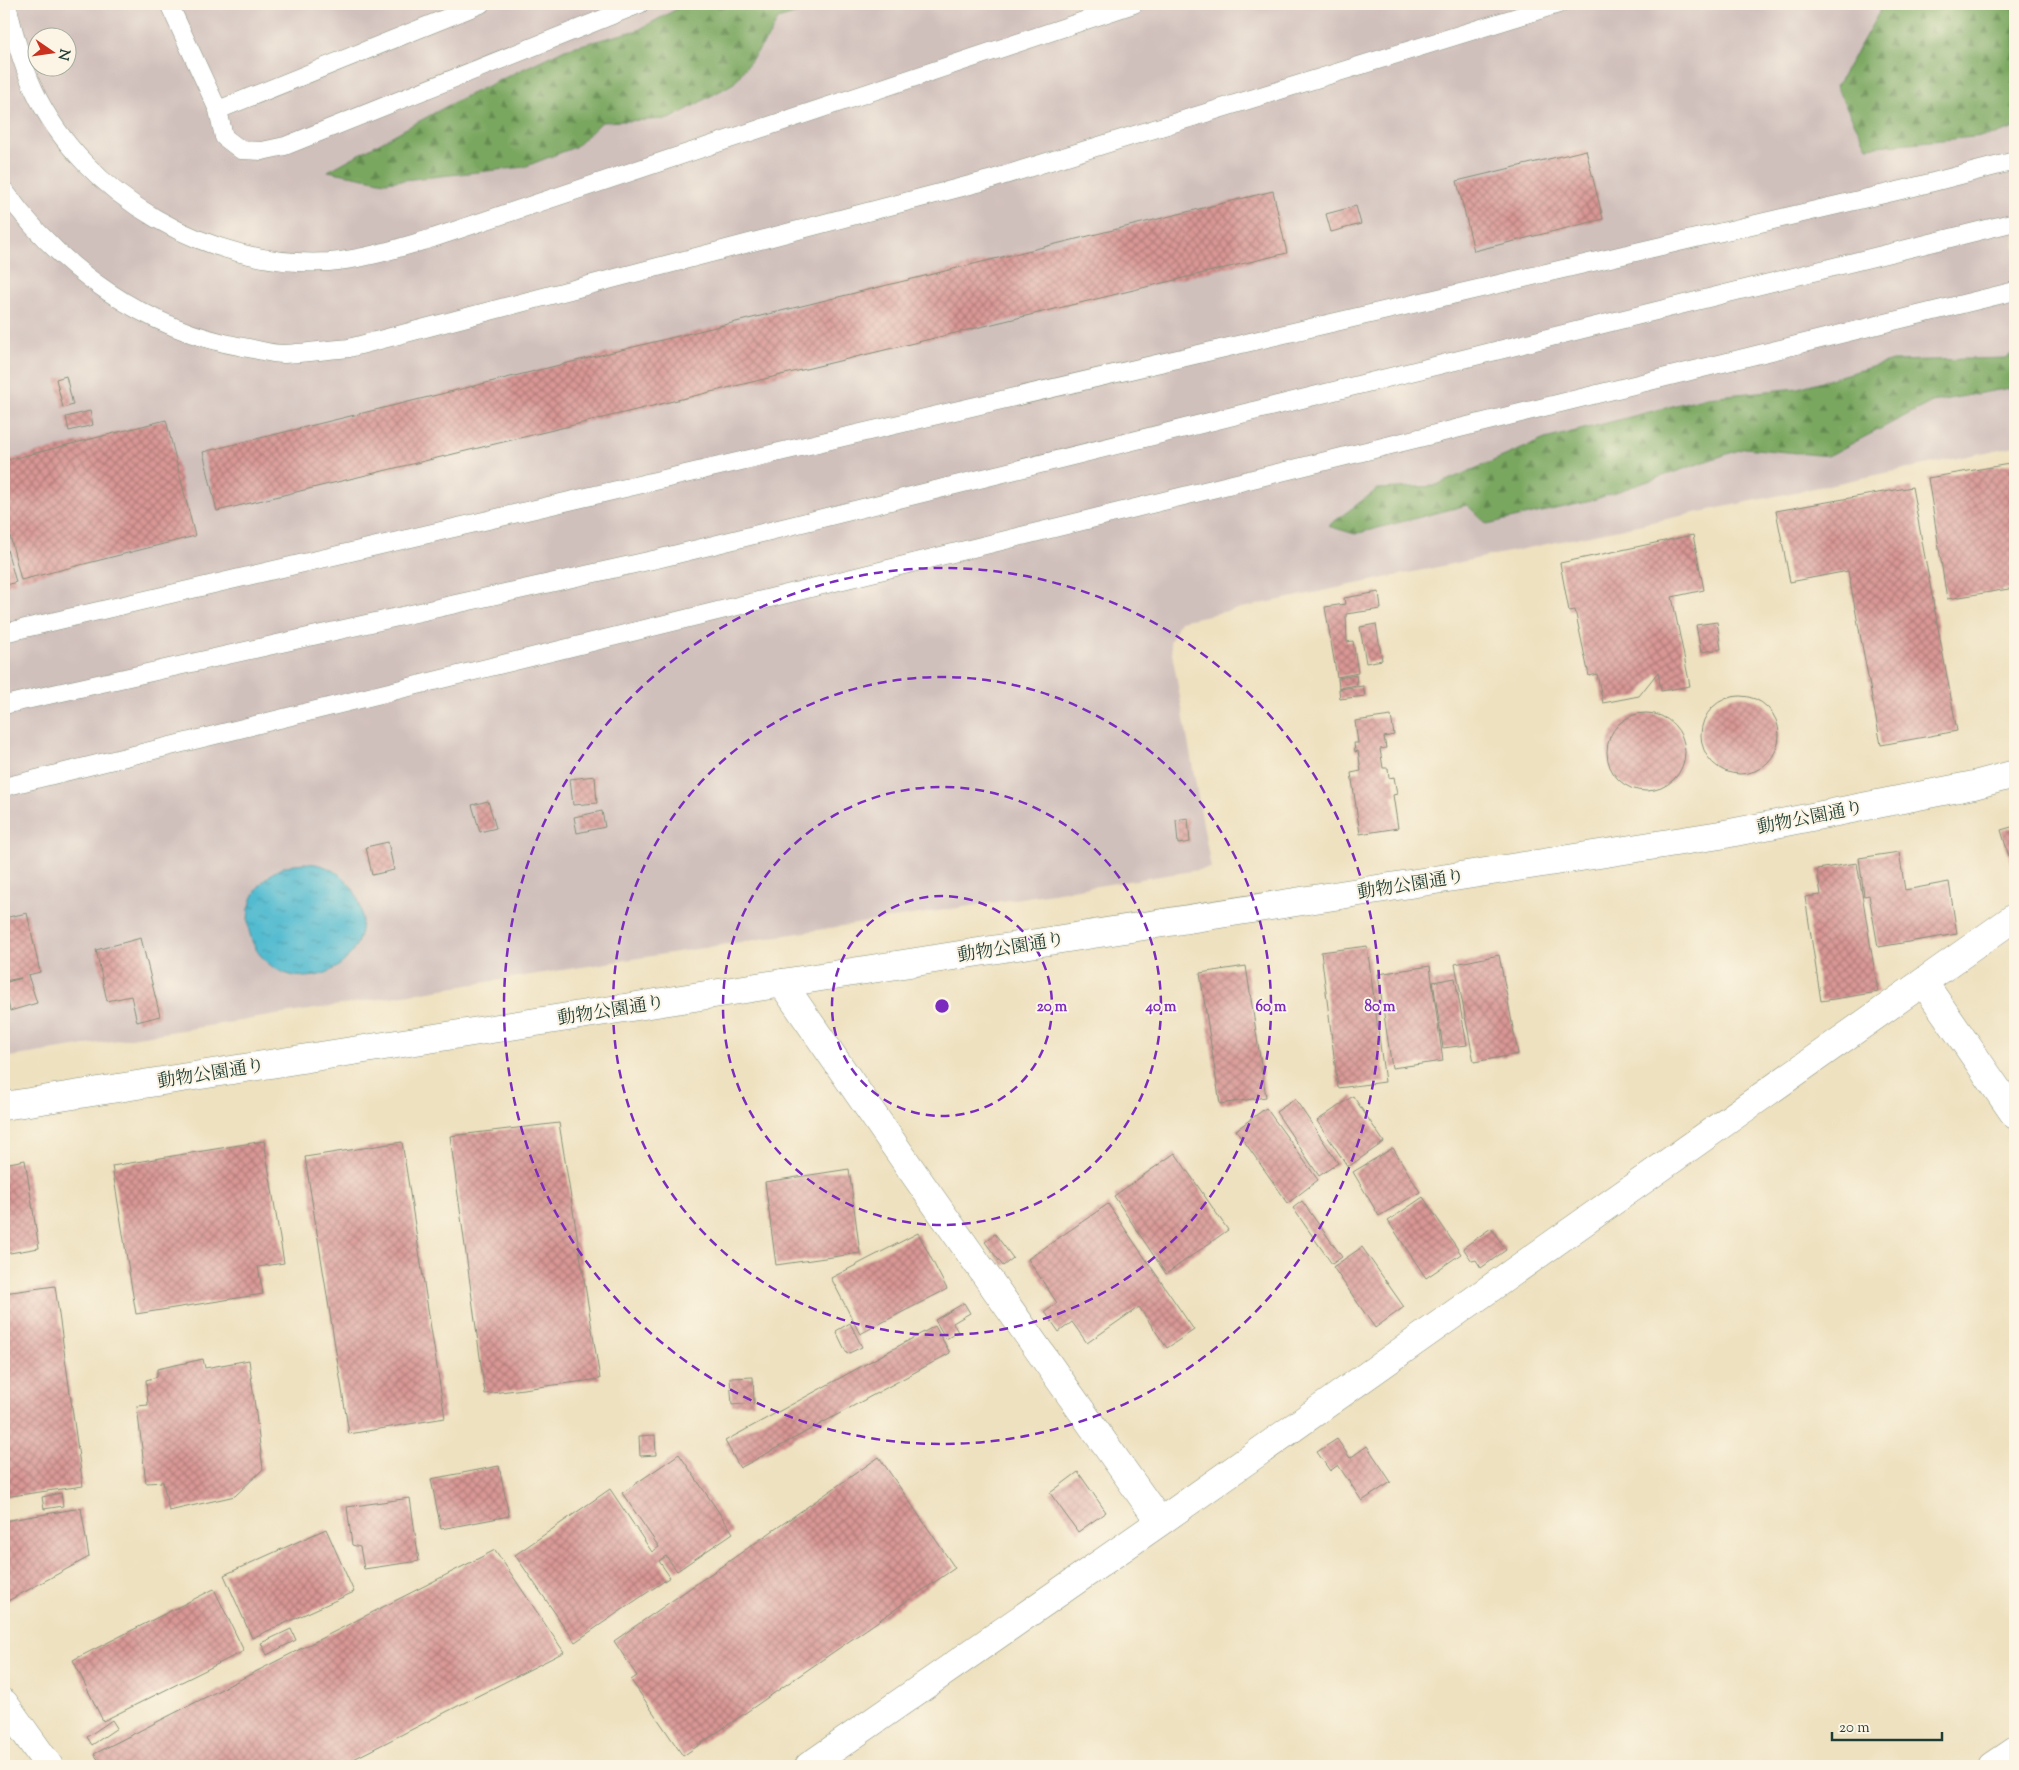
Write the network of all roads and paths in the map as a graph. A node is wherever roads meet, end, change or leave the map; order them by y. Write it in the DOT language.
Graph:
graph roads {
  1 [pos="7,4"];
  2 [pos="482,4"];
  3 [pos="640,4"];
  4 [pos="1134,4"];
  5 [pos="1559,4"];
  6 [pos="171,5"];
  7 [pos="218,110"];
  8 [pos="2015,161"];
  9 [pos="4,190"];
  10 [pos="2015,222"];
  11 [pos="2015,291"];
  12 [pos="4,633"];
  13 [pos="4,705"];
  14 [pos="2015,774"];
  15 [pos="4,787"];
  16 [pos="2015,917"];
  17 [pos="782,982"];
  18 [pos="1924,983"];
  19 [pos="4,1106"];
  20 [pos="2015,1115"];
  21 [pos="1160,1522"];
  22 [pos="4,1703"];
  23 [pos="2015,1751"];
  24 [pos="49,1766"];
  25 [pos="809,1766"];
  26 [pos="1993,1766"];
  1 -- 4 [label="lane"];
  2 -- 7 [label="lane"];
  3 -- 7 [label="lane"];
  5 -- 9 [label="lane"];
  6 -- 7 [label="lane"];
  8 -- 12 [label="lane"];
  10 -- 13 [label="lane"];
  11 -- 15 [label="lane"];
  14 -- 17 [label="street, 動物公園通り"];
  16 -- 18 [label="street"];
  17 -- 19 [label="street, 動物公園通り"];
  17 -- 21 [label="street"];
  18 -- 20 [label="street"];
  18 -- 21 [label="street"];
  21 -- 25 [label="street"];
  22 -- 24 [label="street"];
  23 -- 26 [label="street"];
}
